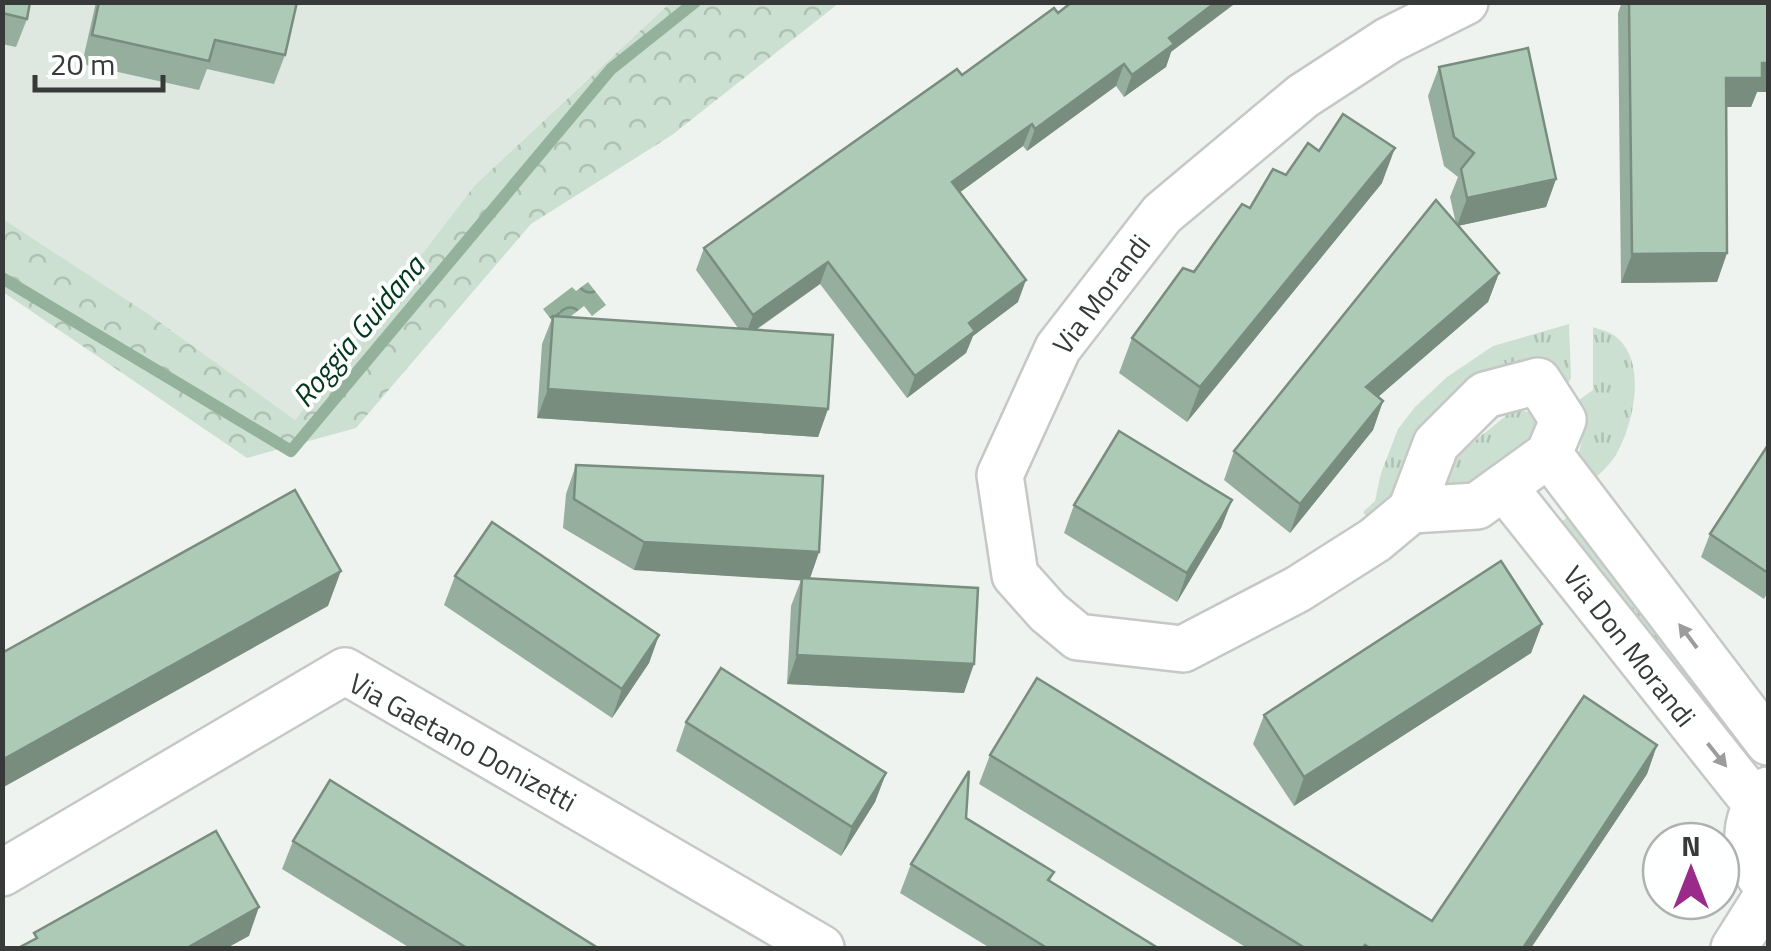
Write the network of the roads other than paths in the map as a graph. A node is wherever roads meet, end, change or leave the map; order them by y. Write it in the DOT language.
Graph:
graph roads {
  1 [pos="1465,2"];
  2 [pos="1549,454"];
  3 [pos="1504,487"];
  4 [pos="1411,510"];
  5 [pos="1768,742"];
  6 [pos="1762,797"];
  7 [pos="2,873"];
  8 [pos="1768,890"];
  9 [pos="821,948"];
  10 [pos="1734,948"];
  1 -- 4 [label="street, Via Morandi"];
  2 -- 3 [label="street"];
  2 -- 4 [label="street"];
  5 -- 2 [label="street, Via Don Morandi, one-way"];
  3 -- 4 [label="street"];
  3 -- 6 [label="street, Via Don Morandi, one-way"];
  6 -- 8 [label="street"];
  7 -- 9 [label="street, Via Gaetano Donizetti"];
  8 -- 10 [label="street"];
}
